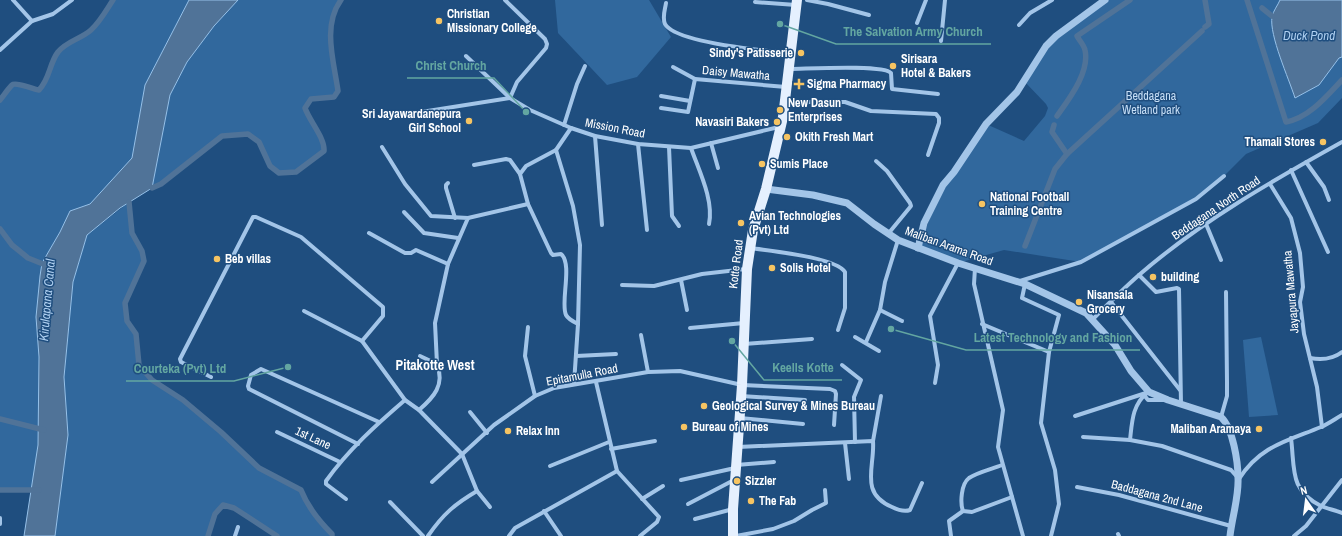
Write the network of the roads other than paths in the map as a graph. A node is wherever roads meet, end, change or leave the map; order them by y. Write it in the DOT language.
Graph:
graph roads {
  1 [pos="13,0"];
  2 [pos="505,0"];
  3 [pos="807,0"];
  4 [pos="926,0"];
  5 [pos="944,0"];
  6 [pos="1105,0"];
  7 [pos="71,1"];
  8 [pos="1049,1"];
  9 [pos="755,2"];
  10 [pos="797,2"];
  11 [pos="666,3"];
  12 [pos="869,15"];
  13 [pos="32,22"];
  14 [pos="917,23"];
  15 [pos="1019,25"];
  16 [pos="941,41"];
  17 [pos="0,50"];
  18 [pos="791,53"];
  19 [pos="466,56"];
  20 [pos="586,66"];
  21 [pos="673,67"];
  22 [pos="788,69"];
  23 [pos="695,79"];
  24 [pos="787,87"];
  25 [pos="938,94"];
  26 [pos="661,96"];
  27 [pos="510,98"];
  28 [pos="690,101"];
  29 [pos="786,102"];
  30 [pos="661,108"];
  31 [pos="415,114"];
  32 [pos="564,125"];
  33 [pos="781,127"];
  34 [pos="571,128"];
  35 [pos="595,136"];
  36 [pos="1342,142"];
  37 [pos="711,143"];
  38 [pos="638,144"];
  39 [pos="668,147"];
  40 [pos="382,148"];
  41 [pos="691,148"];
  42 [pos="556,150"];
  43 [pos="928,155"];
  44 [pos="876,161"];
  45 [pos="1306,162"];
  46 [pos="474,165"];
  47 [pos="718,168"];
  48 [pos="1291,170"];
  49 [pos="520,174"];
  50 [pos="1224,176"];
  51 [pos="448,183"];
  52 [pos="1270,184"];
  53 [pos="766,189"];
  54 [pos="1329,200"];
  55 [pos="528,204"];
  56 [pos="404,212"];
  57 [pos="455,218"];
  58 [pos="468,218"];
  59 [pos="709,224"];
  60 [pos="1206,224"];
  61 [pos="602,225"];
  62 [pos="679,226"];
  63 [pos="647,230"];
  64 [pos="369,233"];
  65 [pos="888,234"];
  66 [pos="458,238"];
  67 [pos="898,240"];
  68 [pos="750,248"];
  69 [pos="918,248"];
  70 [pos="1328,252"];
  71 [pos="1220,260"];
  72 [pos="958,263"];
  73 [pos="448,264"];
  74 [pos="975,267"];
  75 [pos="746,269"];
  76 [pos="1139,275"];
  77 [pos="681,280"];
  78 [pos="1018,282"];
  79 [pos="1026,284"];
  80 [pos="622,285"];
  81 [pos="1226,292"];
  82 [pos="1110,302"];
  83 [pos="687,310"];
  84 [pos="880,310"];
  85 [pos="304,312"];
  86 [pos="1093,319"];
  87 [pos="902,321"];
  88 [pos="745,323"];
  89 [pos="578,324"];
  90 [pos="982,324"];
  91 [pos="528,327"];
  92 [pos="690,328"];
  93 [pos="838,330"];
  94 [pos="641,336"];
  95 [pos="855,337"];
  96 [pos="812,339"];
  97 [pos="362,341"];
  98 [pos="866,342"];
  99 [pos="744,344"];
  100 [pos="879,351"];
  101 [pos="1049,352"];
  102 [pos="1342,352"];
  103 [pos="616,354"];
  104 [pos="420,356"];
  105 [pos="576,356"];
  106 [pos="1310,358"];
  107 [pos="437,364"];
  108 [pos="842,364"];
  109 [pos="648,372"];
  110 [pos="211,377"];
  111 [pos="596,382"];
  112 [pos="935,383"];
  113 [pos="574,384"];
  114 [pos="741,390"];
  115 [pos="1180,391"];
  116 [pos="1147,393"];
  117 [pos="535,396"];
  118 [pos="881,396"];
  119 [pos="406,400"];
  120 [pos="805,400"];
  121 [pos="1181,404"];
  122 [pos="419,410"];
  123 [pos="470,412"];
  124 [pos="1342,415"];
  125 [pos="1075,416"];
  126 [pos="739,417"];
  127 [pos="1221,417"];
  128 [pos="379,422"];
  129 [pos="803,424"];
  130 [pos="834,425"];
  131 [pos="1322,427"];
  132 [pos="277,432"];
  133 [pos="487,433"];
  134 [pos="1083,438"];
  135 [pos="1291,438"];
  136 [pos="1130,440"];
  137 [pos="655,441"];
  138 [pos="873,441"];
  139 [pos="609,442"];
  140 [pos="855,442"];
  141 [pos="845,443"];
  142 [pos="358,444"];
  143 [pos="737,447"];
  144 [pos="611,449"];
  145 [pos="462,454"];
  146 [pos="340,462"];
  147 [pos="774,462"];
  148 [pos="1002,465"];
  149 [pos="550,466"];
  150 [pos="735,466"];
  151 [pos="617,471"];
  152 [pos="1239,478"];
  153 [pos="735,479"];
  154 [pos="849,479"];
  155 [pos="681,480"];
  156 [pos="1342,480"];
  157 [pos="432,482"];
  158 [pos="922,483"];
  159 [pos="662,486"];
  160 [pos="1077,487"];
  161 [pos="825,490"];
  162 [pos="477,491"];
  163 [pos="1012,497"];
  164 [pos="346,499"];
  165 [pos="642,499"];
  166 [pos="390,502"];
  167 [pos="688,504"];
  168 [pos="1322,506"];
  169 [pos="490,507"];
  170 [pos="733,509"];
  171 [pos="544,511"];
  172 [pos="963,511"];
  173 [pos="1342,513"];
  174 [pos="0,518"];
  175 [pos="695,519"];
  176 [pos="0,524"];
  177 [pos="1231,526"];
  178 [pos="238,527"];
  179 [pos="235,536"];
  180 [pos="423,536"];
  181 [pos="428,536"];
  182 [pos="509,536"];
  183 [pos="561,536"];
  184 [pos="640,536"];
  185 [pos="734,536"];
  186 [pos="951,536"];
  187 [pos="1023,536"];
  188 [pos="1051,536"];
  189 [pos="1230,536"];
  190 [pos="1296,536"];
  1 -- 13 [label="street"];
  2 -- 27 [label="street"];
  3 -- 12 [label="street"];
  4 -- 14 [label="street"];
  5 -- 16 [label="street"];
  6 -- 69 [label="street"];
  7 -- 13 [label="street"];
  8 -- 15 [label="street"];
  9 -- 10 [label="street"];
  10 -- 18 [label="main road, Kotte Road"];
  11 -- 18 [label="street"];
  13 -- 17 [label="street"];
  18 -- 22 [label="main road, Kotte Road"];
  19 -- 27 [label="street, Mission Road"];
  20 -- 32 [label="street"];
  21 -- 23 [label="street"];
  22 -- 24 [label="main road, Kotte Road"];
  22 -- 25 [label="street"];
  23 -- 24 [label="street, Daisy Mawatha"];
  23 -- 28 [label="street, Daisy Mawatha"];
  24 -- 29 [label="main road, Kotte Road"];
  26 -- 28 [label="street"];
  27 -- 31 [label="street"];
  27 -- 32 [label="street, Mission Road"];
  28 -- 30 [label="street, Daisy Mawatha"];
  29 -- 33 [label="main road, Kotte Road"];
  29 -- 43 [label="street"];
  32 -- 34 [label="street, Mission Road"];
  33 -- 37 [label="street, Mission Road"];
  33 -- 53 [label="main road, Kotte Road"];
  34 -- 35 [label="street, Mission Road"];
  34 -- 42 [label="street"];
  35 -- 38 [label="street, Mission Road"];
  35 -- 61 [label="street"];
  36 -- 45 [label="street, Beddagana North Road"];
  37 -- 41 [label="street, Mission Road"];
  37 -- 47 [label="street"];
  38 -- 39 [label="street, Mission Road"];
  38 -- 63 [label="street"];
  39 -- 41 [label="street, Mission Road"];
  39 -- 62 [label="street"];
  40 -- 57 [label="street"];
  41 -- 59 [label="street"];
  42 -- 49 [label="street"];
  42 -- 89 [label="street"];
  44 -- 65 [label="street"];
  45 -- 48 [label="street, Beddagana North Road"];
  45 -- 54 [label="street"];
  46 -- 49 [label="street"];
  48 -- 52 [label="street, Beddagana North Road"];
  48 -- 70 [label="street"];
  49 -- 55 [label="street"];
  50 -- 78 [label="street"];
  51 -- 57 [label="street"];
  52 -- 60 [label="street, Beddagana North Road"];
  52 -- 106 [label="street, Jayapura Mawatha"];
  53 -- 65 [label="street, Maliban Arama Road"];
  53 -- 68 [label="main road, Kotte Road"];
  55 -- 58 [label="street"];
  55 -- 89 [label="street"];
  56 -- 66 [label="street"];
  57 -- 58 [label="street"];
  58 -- 66 [label="street"];
  60 -- 71 [label="street"];
  60 -- 76 [label="street, Beddagana North Road"];
  64 -- 73 [label="street"];
  65 -- 67 [label="street, Maliban Arama Road"];
  66 -- 73 [label="street"];
  67 -- 69 [label="street, Maliban Arama Road"];
  67 -- 84 [label="street"];
  68 -- 75 [label="main road, Kotte Road"];
  68 -- 93 [label="street"];
  69 -- 72 [label="street, Maliban Arama Road"];
  72 -- 74 [label="street, Maliban Arama Road"];
  72 -- 112 [label="street"];
  73 -- 107 [label="street"];
  74 -- 78 [label="street, Maliban Arama Road"];
  74 -- 90 [label="street"];
  75 -- 77 [label="street"];
  75 -- 88 [label="main road, Kotte Road"];
  76 -- 82 [label="street, Beddagana North Road"];
  76 -- 115 [label="street"];
  77 -- 80 [label="street"];
  77 -- 83 [label="street"];
  78 -- 79 [label="street, Maliban Arama Road"];
  79 -- 86 [label="street, Maliban Arama Road"];
  79 -- 101 [label="street"];
  81 -- 127 [label="street"];
  82 -- 86 [label="street, Beddagana North Road"];
  82 -- 115 [label="street"];
  84 -- 87 [label="street"];
  84 -- 98 [label="street"];
  85 -- 97 [label="street"];
  86 -- 116 [label="street, Maliban Arama Road"];
  88 -- 92 [label="street"];
  88 -- 99 [label="main road, Kotte Road"];
  89 -- 105 [label="street"];
  90 -- 101 [label="street"];
  90 -- 148 [label="street"];
  91 -- 117 [label="street"];
  94 -- 109 [label="street"];
  95 -- 98 [label="street"];
  96 -- 99 [label="street"];
  97 -- 110 [label="street"];
  97 -- 119 [label="street"];
  98 -- 100 [label="street"];
  99 -- 114 [label="main road, Kotte Road"];
  101 -- 188 [label="street"];
  102 -- 106 [label="street"];
  103 -- 105 [label="street"];
  104 -- 107 [label="street"];
  105 -- 113 [label="street"];
  106 -- 131 [label="street, Jayapura Mawatha"];
  107 -- 122 [label="street"];
  108 -- 140 [label="street"];
  109 -- 111 [label="street, Epitamulla Road"];
  109 -- 114 [label="street, Epitamulla Road"];
  111 -- 113 [label="street, Epitamulla Road"];
  111 -- 139 [label="street"];
  113 -- 117 [label="street, Epitamulla Road"];
  114 -- 120 [label="street"];
  114 -- 126 [label="main road, Kotte Road"];
  114 -- 130 [label="street"];
  115 -- 121 [label="street"];
  116 -- 121 [label="street"];
  116 -- 125 [label="street"];
  116 -- 136 [label="street"];
  117 -- 133 [label="street, Epitamulla Road"];
  118 -- 138 [label="street"];
  119 -- 122 [label="street"];
  119 -- 128 [label="street"];
  121 -- 127 [label="street"];
  122 -- 145 [label="street"];
  123 -- 133 [label="street"];
  124 -- 131 [label="street"];
  126 -- 129 [label="street"];
  126 -- 143 [label="main road, Kotte Road"];
  127 -- 152 [label="street"];
  128 -- 142 [label="street"];
  128 -- 142 [label="street"];
  131 -- 135 [label="street"];
  132 -- 146 [label="street, 1st Lane"];
  133 -- 145 [label="street, Epitamulla Road"];
  134 -- 136 [label="street"];
  135 -- 152 [label="street"];
  135 -- 168 [label="street"];
  136 -- 152 [label="street"];
  137 -- 144 [label="street"];
  138 -- 140 [label="street"];
  138 -- 158 [label="street"];
  139 -- 144 [label="street"];
  139 -- 149 [label="street"];
  140 -- 141 [label="street"];
  141 -- 143 [label="street"];
  141 -- 154 [label="street"];
  142 -- 146 [label="street"];
  143 -- 150 [label="main road, Kotte Road"];
  144 -- 151 [label="street"];
  145 -- 157 [label="street, Epitamulla Road"];
  145 -- 162 [label="street"];
  146 -- 164 [label="street"];
  147 -- 150 [label="street"];
  148 -- 163 [label="street"];
  148 -- 172 [label="street"];
  150 -- 153 [label="main road, Kotte Road"];
  150 -- 155 [label="street"];
  151 -- 165 [label="street"];
  151 -- 171 [label="street"];
  152 -- 177 [label="street"];
  153 -- 167 [label="street"];
  153 -- 170 [label="main road, Kotte Road"];
  156 -- 168 [label="street"];
  159 -- 165 [label="street"];
  160 -- 177 [label="street, Baddagana 2nd Lane"];
  161 -- 185 [label="street"];
  162 -- 169 [label="street"];
  162 -- 181 [label="street"];
  163 -- 172 [label="street"];
  163 -- 187 [label="street"];
  165 -- 184 [label="street"];
  166 -- 180 [label="street"];
  168 -- 173 [label="street"];
  168 -- 190 [label="street"];
  170 -- 175 [label="street"];
  170 -- 185 [label="main road, Kotte Road"];
  171 -- 182 [label="street"];
  171 -- 183 [label="street"];
  172 -- 186 [label="street"];
  174 -- 176 [label="street"];
  177 -- 189 [label="street"];
  178 -- 179 [label="street"];
}
